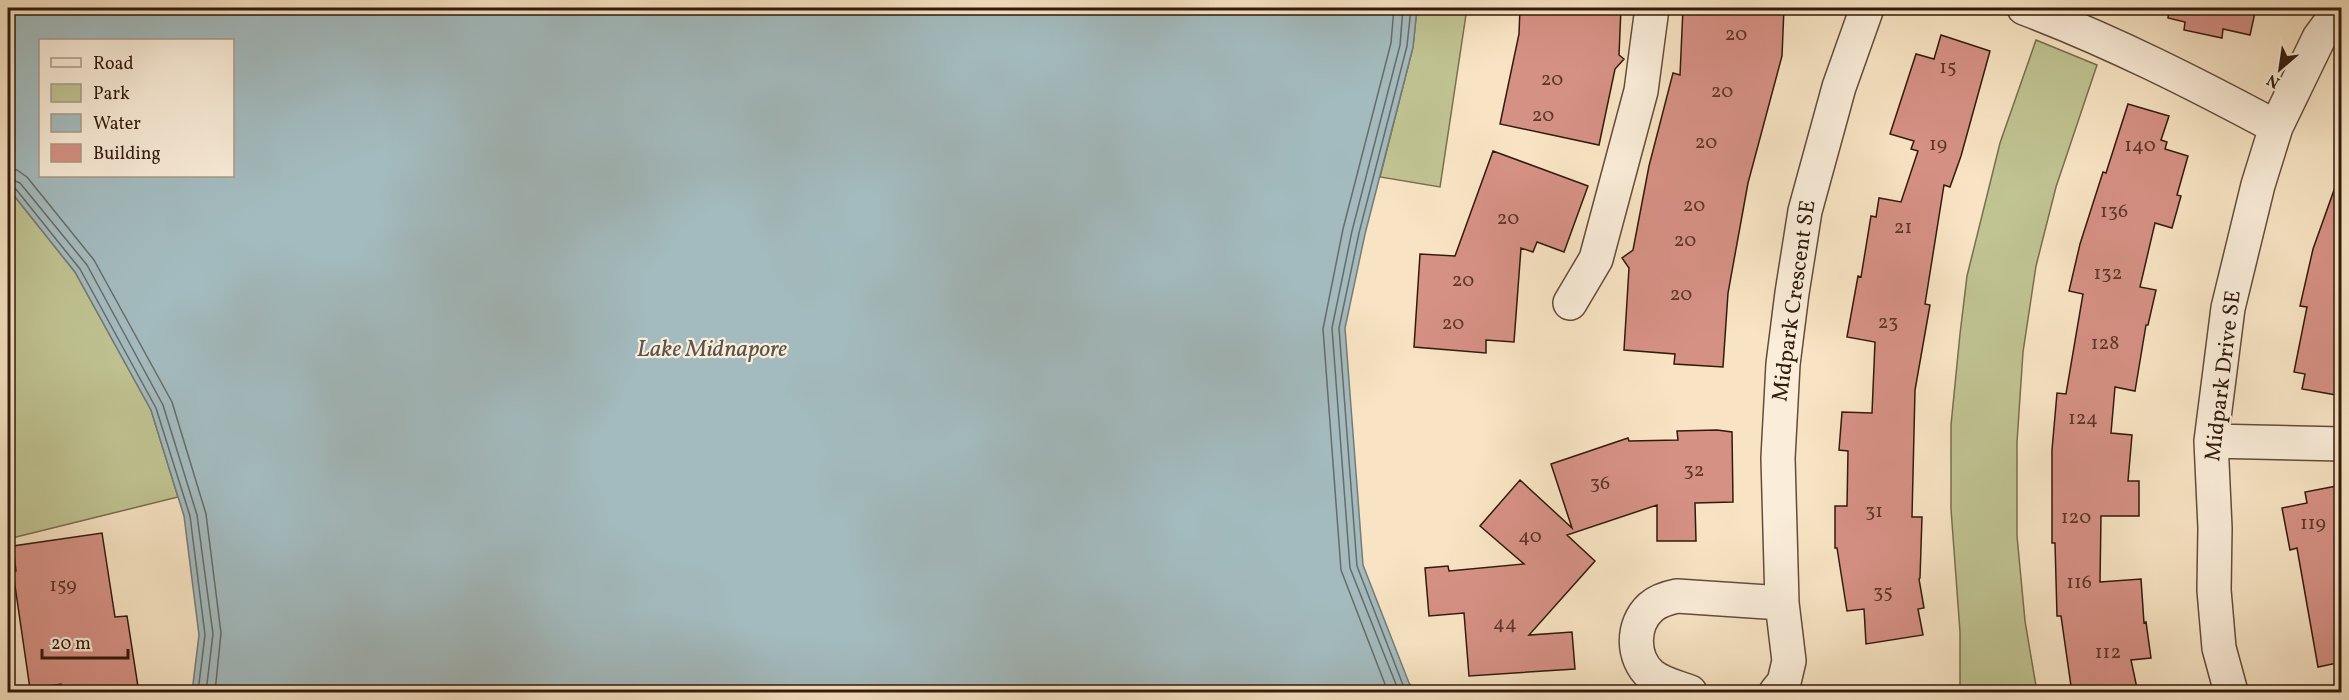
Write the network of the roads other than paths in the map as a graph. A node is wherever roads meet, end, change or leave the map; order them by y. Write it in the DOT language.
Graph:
graph roads {
  1 [pos="1652,8"];
  2 [pos="1867,8"];
  3 [pos="2024,8"];
  4 [pos="2341,8"];
  5 [pos="2276,127"];
  6 [pos="1570,303"];
  7 [pos="2211,441"];
  8 [pos="2342,444"];
  9 [pos="1782,603"];
  10 [pos="1690,693"];
  11 [pos="1776,693"];
  12 [pos="2231,693"];
  1 -- 6 [label="street"];
  2 -- 9 [label="street, Midpark Crescent SE"];
  3 -- 5 [label="street"];
  4 -- 5 [label="street, Midpark Drive SE"];
  5 -- 7 [label="street, Midpark Drive SE"];
  7 -- 8 [label="street"];
  7 -- 12 [label="street, Midpark Drive SE"];
  9 -- 10 [label="street"];
  9 -- 11 [label="street, Midpark Crescent SE"];
}
